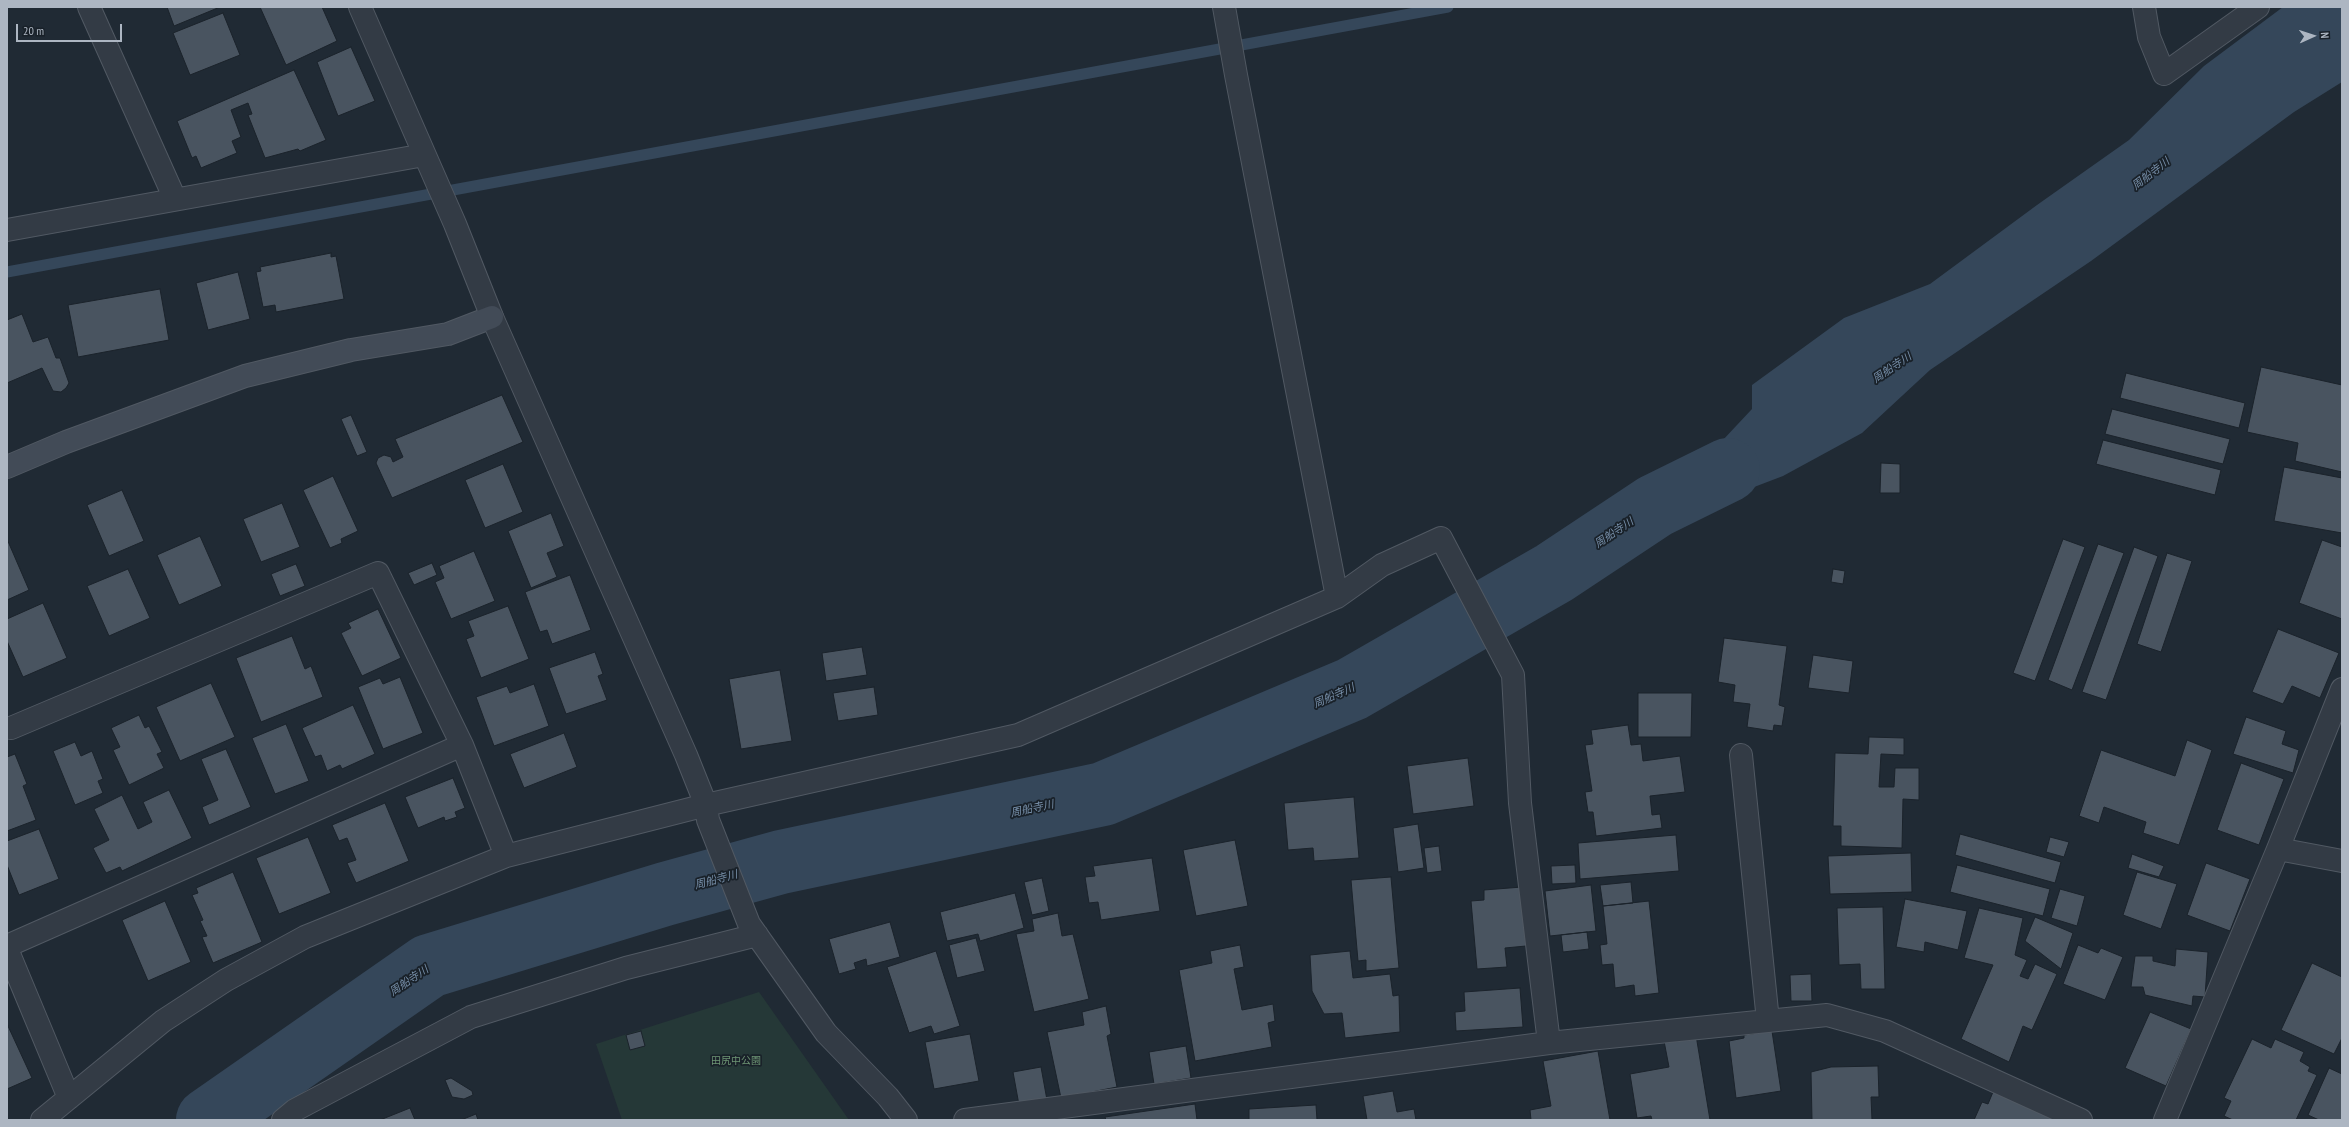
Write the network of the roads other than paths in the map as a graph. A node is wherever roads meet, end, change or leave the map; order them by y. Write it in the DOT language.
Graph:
graph roads {
  1 [pos="89,7"];
  2 [pos="360,7"];
  3 [pos="1224,7"];
  4 [pos="2144,7"];
  5 [pos="2258,7"];
  6 [pos="424,155"];
  7 [pos="175,199"];
  8 [pos="7,230"];
  9 [pos="492,317"];
  10 [pos="7,467"];
  11 [pos="1338,597"];
  12 [pos="2342,689"];
  13 [pos="8,726"];
  14 [pos="462,745"];
  15 [pos="1741,755"];
  16 [pos="707,813"];
  17 [pos="2278,849"];
  18 [pos="506,856"];
  19 [pos="2342,861"];
  20 [pos="753,930"];
  21 [pos="7,946"];
  22 [pos="7,949"];
  23 [pos="1768,1021"];
  24 [pos="1549,1043"];
  25 [pos="69,1098"];
  26 [pos="42,1120"];
  27 [pos="284,1120"];
  28 [pos="906,1120"];
  29 [pos="965,1120"];
  30 [pos="2082,1120"];
  31 [pos="2165,1120"];
  1 -- 7 [label="street"];
  2 -- 6 [label="street"];
  3 -- 11 [label="street"];
  4 -- 5 [label="street"];
  6 -- 7 [label="street"];
  6 -- 9 [label="street"];
  7 -- 8 [label="street"];
  9 -- 10 [label="street"];
  9 -- 16 [label="street"];
  11 -- 16 [label="street"];
  11 -- 24 [label="street"];
  12 -- 17 [label="street"];
  13 -- 14 [label="street"];
  14 -- 18 [label="street"];
  14 -- 21 [label="street"];
  15 -- 23 [label="street"];
  16 -- 18 [label="street"];
  16 -- 20 [label="street"];
  17 -- 19 [label="street"];
  17 -- 31 [label="street"];
  18 -- 25 [label="street"];
  20 -- 27 [label="street"];
  20 -- 28 [label="street"];
  22 -- 25 [label="street"];
  23 -- 24 [label="street"];
  23 -- 30 [label="street"];
  24 -- 29 [label="street"];
  25 -- 26 [label="street"];
}
